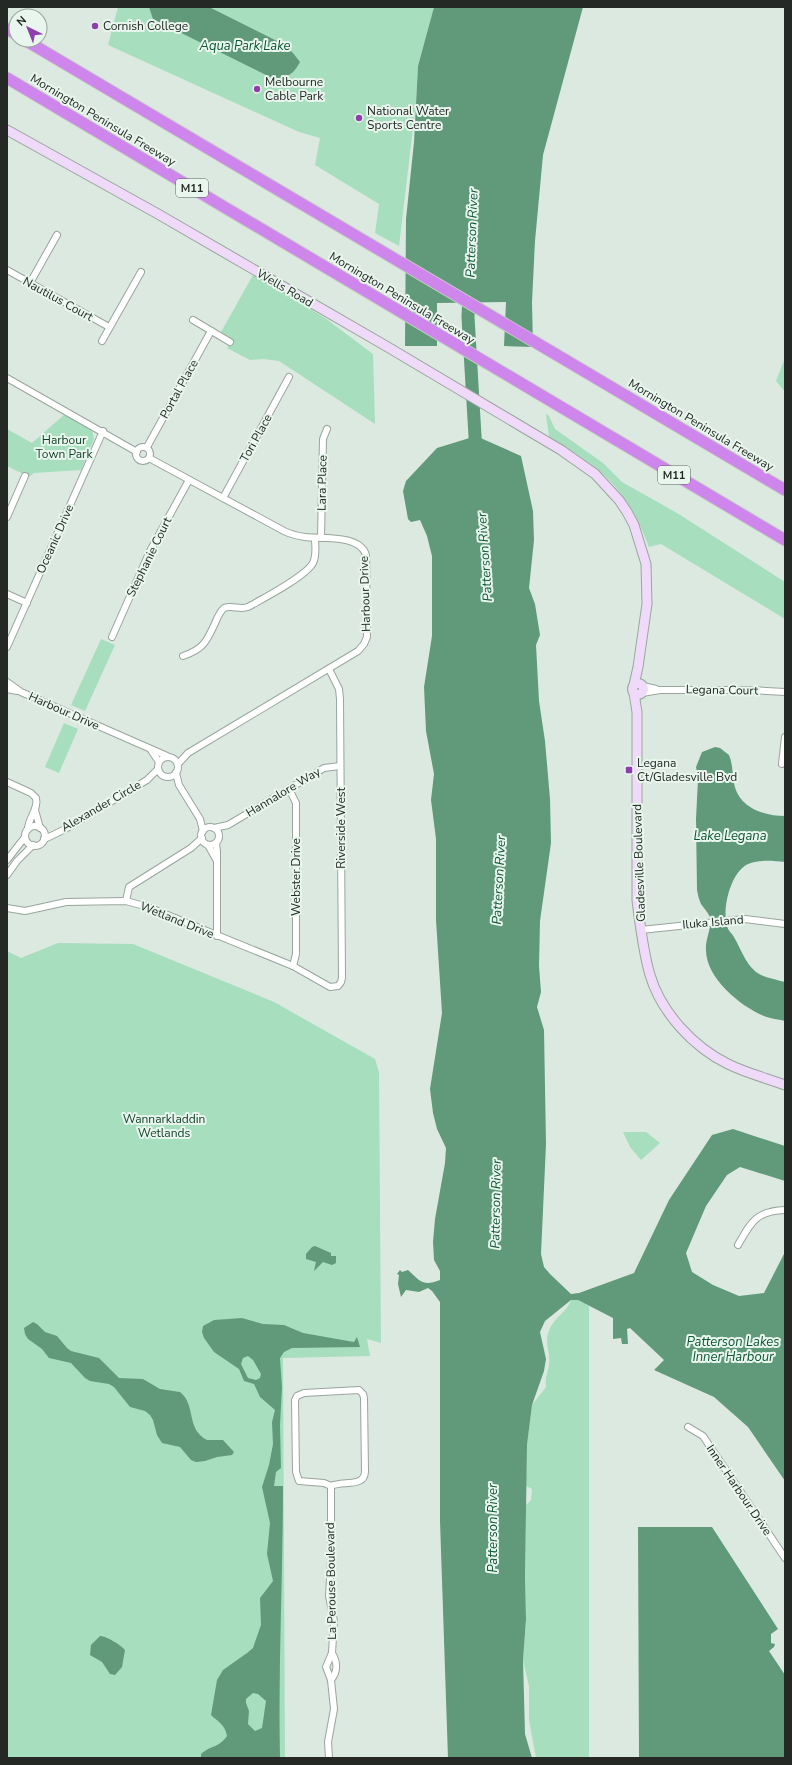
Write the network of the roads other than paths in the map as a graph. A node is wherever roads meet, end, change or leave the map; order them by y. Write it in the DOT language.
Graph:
graph roads {
  1 [pos="38,48"];
  2 [pos="7,78"];
  3 [pos="7,130"];
  4 [pos="57,235"];
  5 [pos="7,270"];
  6 [pos="141,272"];
  7 [pos="30,283"];
  8 [pos="193,320"];
  9 [pos="109,327"];
  10 [pos="211,331"];
  11 [pos="102,341"];
  12 [pos="230,342"];
  13 [pos="289,377"];
  14 [pos="7,378"];
  15 [pos="327,429"];
  16 [pos="103,431"];
  17 [pos="146,447"];
  18 [pos="561,450"];
  19 [pos="137,452"];
  20 [pos="149,458"];
  21 [pos="25,476"];
  22 [pos="190,480"];
  23 [pos="785,490"];
  24 [pos="223,498"];
  25 [pos="7,517"];
  26 [pos="318,538"];
  27 [pos="785,540"];
  28 [pos="7,594"];
  29 [pos="27,602"];
  30 [pos="112,637"];
  31 [pos="7,647"];
  32 [pos="183,656"];
  33 [pos="329,669"];
  34 [pos="7,682"];
  35 [pos="7,689"];
  36 [pos="639,689"];
  37 [pos="21,692"];
  38 [pos="785,692"];
  39 [pos="785,737"];
  40 [pos="151,750"];
  41 [pos="188,753"];
  42 [pos="170,757"];
  43 [pos="178,764"];
  44 [pos="782,764"];
  45 [pos="158,766"];
  46 [pos="340,766"];
  47 [pos="176,773"];
  48 [pos="165,776"];
  49 [pos="147,780"];
  50 [pos="7,782"];
  51 [pos="179,785"];
  52 [pos="289,789"];
  53 [pos="35,810"];
  54 [pos="228,825"];
  55 [pos="28,829"];
  56 [pos="41,829"];
  57 [pos="209,829"];
  58 [pos="55,832"];
  59 [pos="219,836"];
  60 [pos="25,838"];
  61 [pos="44,839"];
  62 [pos="205,842"];
  63 [pos="216,843"];
  64 [pos="33,845"];
  65 [pos="7,860"];
  66 [pos="217,860"];
  67 [pos="7,875"];
  68 [pos="126,901"];
  69 [pos="8,907"];
  70 [pos="785,924"];
  71 [pos="641,930"];
  72 [pos="217,936"];
  73 [pos="293,966"];
  74 [pos="336,987"];
  75 [pos="785,1085"];
  76 [pos="785,1210"];
  77 [pos="738,1245"];
  78 [pos="688,1427"];
  79 [pos="331,1486"];
  80 [pos="785,1558"];
  81 [pos="332,1653"];
  82 [pos="331,1680"];
  83 [pos="329,1758"];
  1 -- 23 [label="highway, Mornington Peninsula Freeway"];
  2 -- 27 [label="highway, Mornington Peninsula Freeway / M11"];
  3 -- 18 [label="main road, Wells Road"];
  4 -- 7 [label="street"];
  5 -- 7 [label="street, Nautilus Court"];
  6 -- 9 [label="street"];
  7 -- 9 [label="street, Nautilus Court"];
  8 -- 10 [label="street"];
  9 -- 11 [label="street"];
  10 -- 12 [label="street"];
  10 -- 17 [label="street, Portal Place"];
  13 -- 24 [label="street, Tori Place"];
  14 -- 16 [label="street"];
  15 -- 26 [label="street, Lara Place"];
  16 -- 19 [label="street"];
  16 -- 29 [label="street, Oceanic Drive"];
  17 -- 19 [label="street"];
  17 -- 20 [label="street"];
  18 -- 36 [label="main road, Gladesville Boulevard"];
  19 -- 20 [label="street"];
  20 -- 22 [label="street, Harbour Drive"];
  21 -- 25 [label="street"];
  22 -- 24 [label="street, Harbour Drive"];
  22 -- 30 [label="street, Stephanie Court"];
  24 -- 26 [label="street, Harbour Drive"];
  26 -- 32 [label="street, Lara Place"];
  26 -- 33 [label="street, Harbour Drive"];
  28 -- 29 [label="street"];
  29 -- 31 [label="street, Oceanic Drive"];
  33 -- 41 [label="street, Harbour Drive"];
  33 -- 46 [label="street, Riverside West"];
  34 -- 37 [label="street, Harbour Drive"];
  35 -- 37 [label="street, Harbour Drive"];
  36 -- 38 [label="street, Legana Court"];
  36 -- 71 [label="main road, Gladesville Boulevard"];
  37 -- 40 [label="street, Harbour Drive"];
  39 -- 44 [label="street"];
  40 -- 42 [label="street, Harbour Drive"];
  40 -- 45 [label="street"];
  41 -- 42 [label="street, Harbour Drive"];
  41 -- 43 [label="street, Harbour Drive"];
  42 -- 43 [label="street"];
  42 -- 45 [label="street, Alexander Circle"];
  43 -- 47 [label="street"];
  45 -- 48 [label="street"];
  45 -- 49 [label="street, Alexander Circle"];
  46 -- 52 [label="street, Hannalore Way"];
  46 -- 74 [label="street, Riverside West"];
  47 -- 48 [label="street, Alexander Circle"];
  47 -- 51 [label="street"];
  48 -- 49 [label="street, Alexander Circle"];
  48 -- 51 [label="street"];
  49 -- 58 [label="street, Alexander Circle"];
  50 -- 53 [label="street"];
  51 -- 57 [label="street"];
  52 -- 54 [label="street, Hannalore Way"];
  52 -- 73 [label="street, Webster Drive"];
  53 -- 55 [label="street"];
  53 -- 56 [label="street"];
  54 -- 57 [label="street, Hannalore Way"];
  54 -- 59 [label="street, Hannalore Way"];
  55 -- 56 [label="street"];
  55 -- 60 [label="street"];
  56 -- 58 [label="street, Alexander Circle"];
  56 -- 61 [label="street"];
  57 -- 59 [label="street"];
  57 -- 62 [label="street"];
  58 -- 61 [label="street, Alexander Circle"];
  59 -- 63 [label="street, Hannalore Way"];
  60 -- 64 [label="street"];
  60 -- 65 [label="street"];
  61 -- 64 [label="street"];
  62 -- 63 [label="street"];
  62 -- 66 [label="street"];
  62 -- 68 [label="street"];
  63 -- 66 [label="street"];
  64 -- 67 [label="street"];
  66 -- 72 [label="street"];
  68 -- 69 [label="street, Wetland Drive"];
  68 -- 72 [label="street, Wetland Drive"];
  70 -- 71 [label="street, Iluka Island"];
  71 -- 75 [label="main road, Gladesville Boulevard"];
  72 -- 73 [label="street, Wetland Drive"];
  73 -- 74 [label="street, Wetland Drive"];
  76 -- 77 [label="street"];
  78 -- 80 [label="street, Inner Harbour Drive"];
  79 -- 79 [label="street"];
  79 -- 81 [label="street, La Perouse Boulevard"];
  81 -- 82 [label="street, La Perouse Boulevard"];
  81 -- 82 [label="street, La Perouse Boulevard"];
  82 -- 83 [label="street, La Perouse Boulevard"];
}
